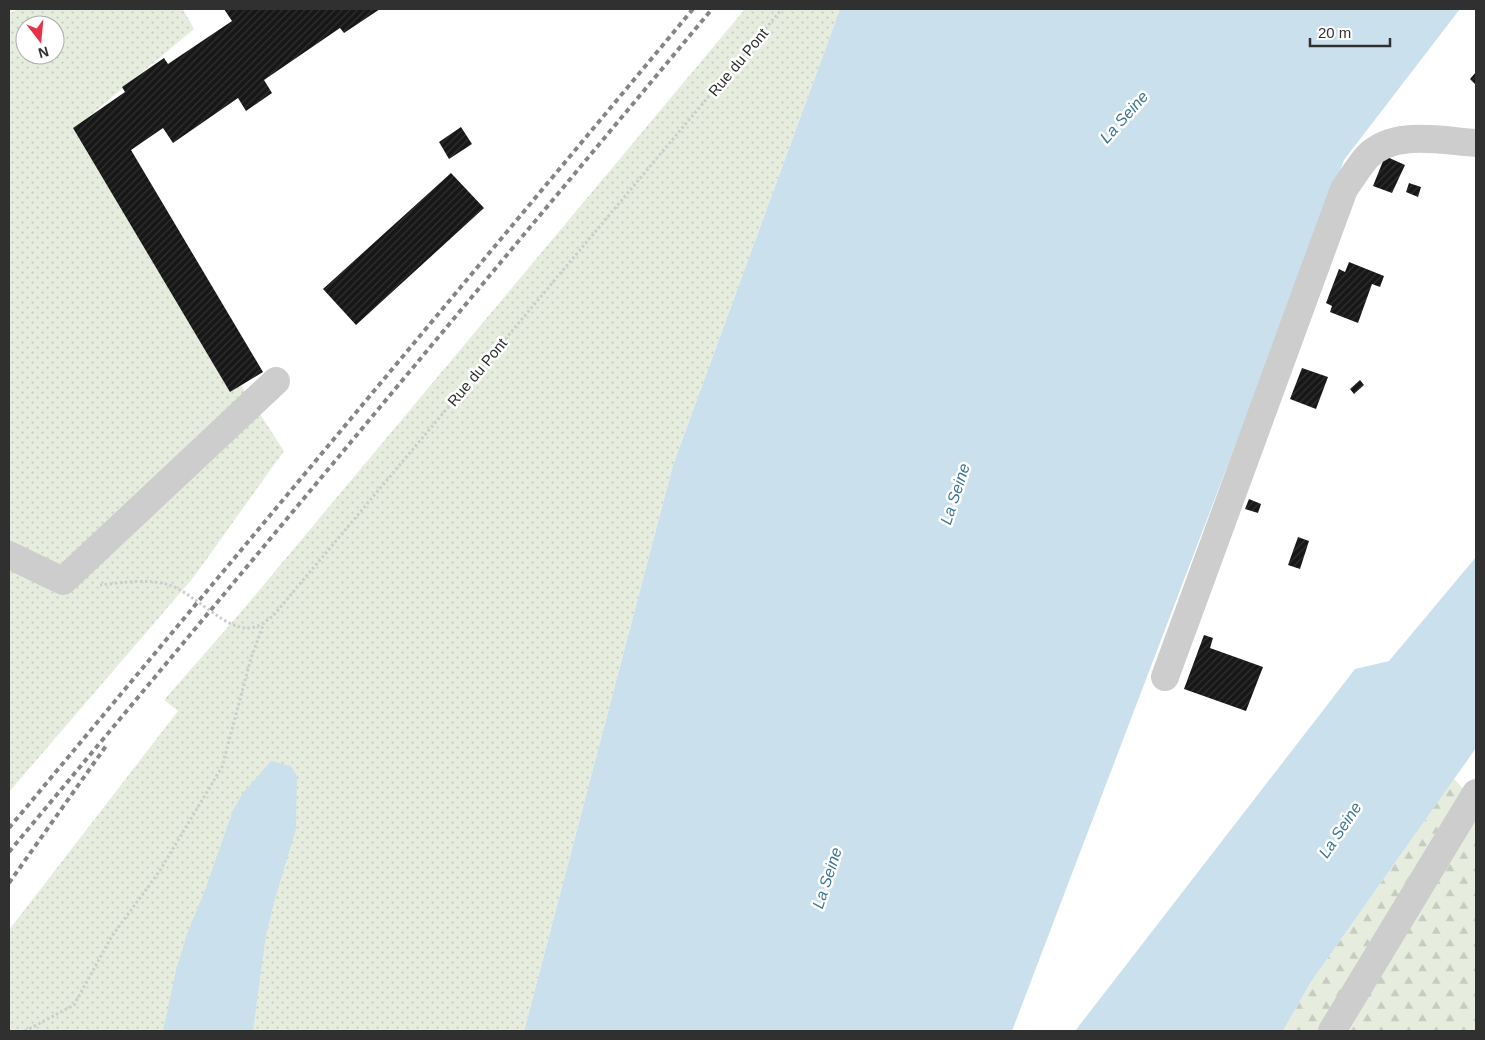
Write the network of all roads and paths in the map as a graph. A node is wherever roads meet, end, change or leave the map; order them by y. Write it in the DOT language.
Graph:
graph roads {
  1 [pos="782,9"];
  2 [pos="1476,143"];
  3 [pos="276,381"];
  4 [pos="9,555"];
  5 [pos="133,582"];
  6 [pos="264,623"];
  7 [pos="1165,677"];
  8 [pos="1476,794"];
  9 [pos="25,1031"];
  10 [pos="1332,1031"];
  1 -- 6 [label="path, Rue du Pont"];
  2 -- 7 [label="street"];
  3 -- 4 [label="street"];
  5 -- 6 [label="path"];
  6 -- 9 [label="path"];
  8 -- 10 [label="street"];
}
